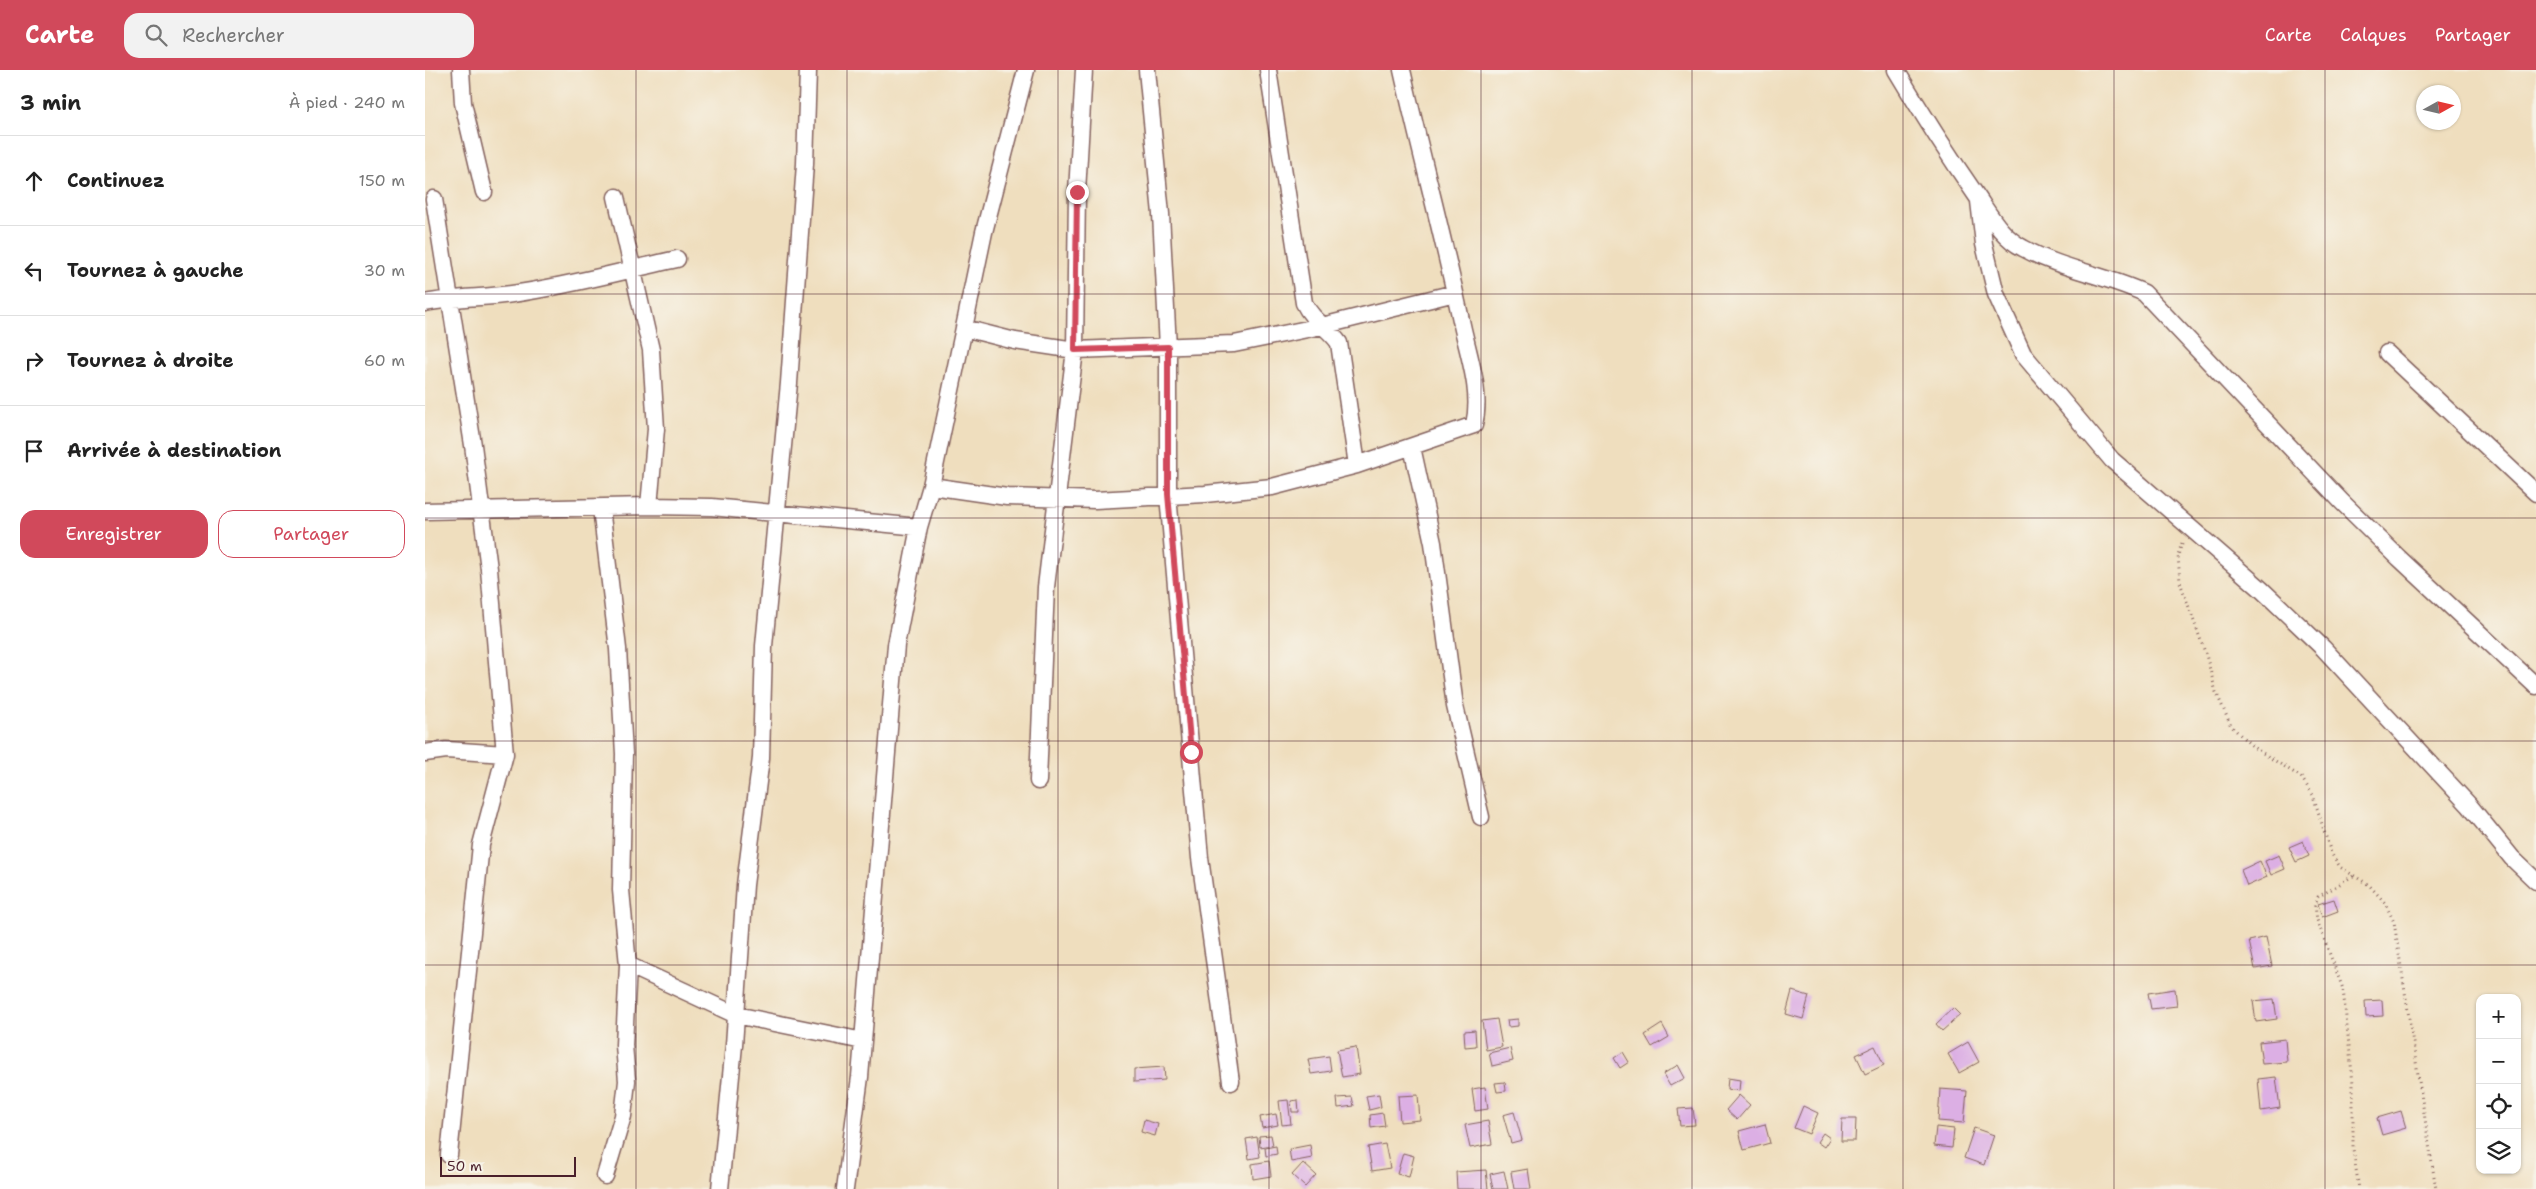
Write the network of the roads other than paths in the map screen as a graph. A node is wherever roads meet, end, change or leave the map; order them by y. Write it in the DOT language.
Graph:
graph roads {
  1 [pos="461,70"];
  2 [pos="1027,70"];
  3 [pos="1084,70"];
  4 [pos="1147,70"];
  5 [pos="1268,70"];
  6 [pos="1402,70"];
  7 [pos="1896,70"];
  8 [pos="807,72"];
  9 [pos="484,192"];
  10 [pos="616,196"];
  11 [pos="1978,198"];
  12 [pos="434,199"];
  13 [pos="677,259"];
  14 [pos="634,268"];
  15 [pos="1455,293"];
  16 [pos="449,298"];
  17 [pos="425,303"];
  18 [pos="1322,326"];
  19 [pos="964,328"];
  20 [pos="1168,347"];
  21 [pos="1075,350"];
  22 [pos="2387,353"];
  23 [pos="1412,447"];
  24 [pos="1357,465"];
  25 [pos="931,486"];
  26 [pos="2536,493"];
  27 [pos="1168,494"];
  28 [pos="1055,498"];
  29 [pos="649,506"];
  30 [pos="601,508"];
  31 [pos="480,509"];
  32 [pos="425,511"];
  33 [pos="777,512"];
  34 [pos="919,527"];
  35 [pos="2536,686"];
  36 [pos="425,753"];
  37 [pos="505,754"];
  38 [pos="1038,780"];
  39 [pos="1481,817"];
  40 [pos="2536,881"];
  41 [pos="627,965"];
  42 [pos="736,1015"];
  43 [pos="863,1041"];
  44 [pos="1231,1082"];
  45 [pos="449,1155"];
  46 [pos="605,1176"];
  47 [pos="720,1189"];
  48 [pos="845,1189"];
  1 -- 9 [label="street"];
  2 -- 19 [label="street"];
  3 -- 21 [label="street"];
  4 -- 20 [label="street"];
  5 -- 18 [label="street"];
  6 -- 15 [label="street"];
  7 -- 11 [label="street"];
  8 -- 33 [label="street"];
  10 -- 14 [label="street"];
  11 -- 35 [label="street"];
  11 -- 40 [label="street"];
  12 -- 16 [label="street"];
  13 -- 14 [label="street"];
  14 -- 16 [label="street"];
  14 -- 29 [label="street"];
  15 -- 18 [label="street"];
  15 -- 23 [label="street"];
  16 -- 17 [label="street"];
  16 -- 31 [label="street"];
  18 -- 20 [label="street"];
  18 -- 24 [label="street"];
  19 -- 21 [label="street"];
  19 -- 25 [label="street"];
  20 -- 21 [label="street"];
  20 -- 27 [label="street"];
  21 -- 28 [label="street"];
  22 -- 26 [label="street"];
  23 -- 24 [label="street"];
  23 -- 39 [label="street"];
  24 -- 27 [label="street"];
  25 -- 28 [label="street"];
  25 -- 34 [label="street"];
  27 -- 28 [label="street"];
  27 -- 44 [label="street"];
  28 -- 38 [label="street"];
  29 -- 30 [label="street"];
  29 -- 33 [label="street"];
  30 -- 31 [label="street"];
  30 -- 41 [label="street"];
  31 -- 32 [label="street"];
  31 -- 37 [label="street"];
  33 -- 34 [label="street"];
  33 -- 42 [label="street"];
  34 -- 43 [label="street"];
  36 -- 37 [label="street"];
  37 -- 45 [label="street"];
  41 -- 42 [label="street"];
  41 -- 46 [label="street"];
  42 -- 43 [label="street"];
  42 -- 47 [label="street"];
  43 -- 48 [label="street"];
}
